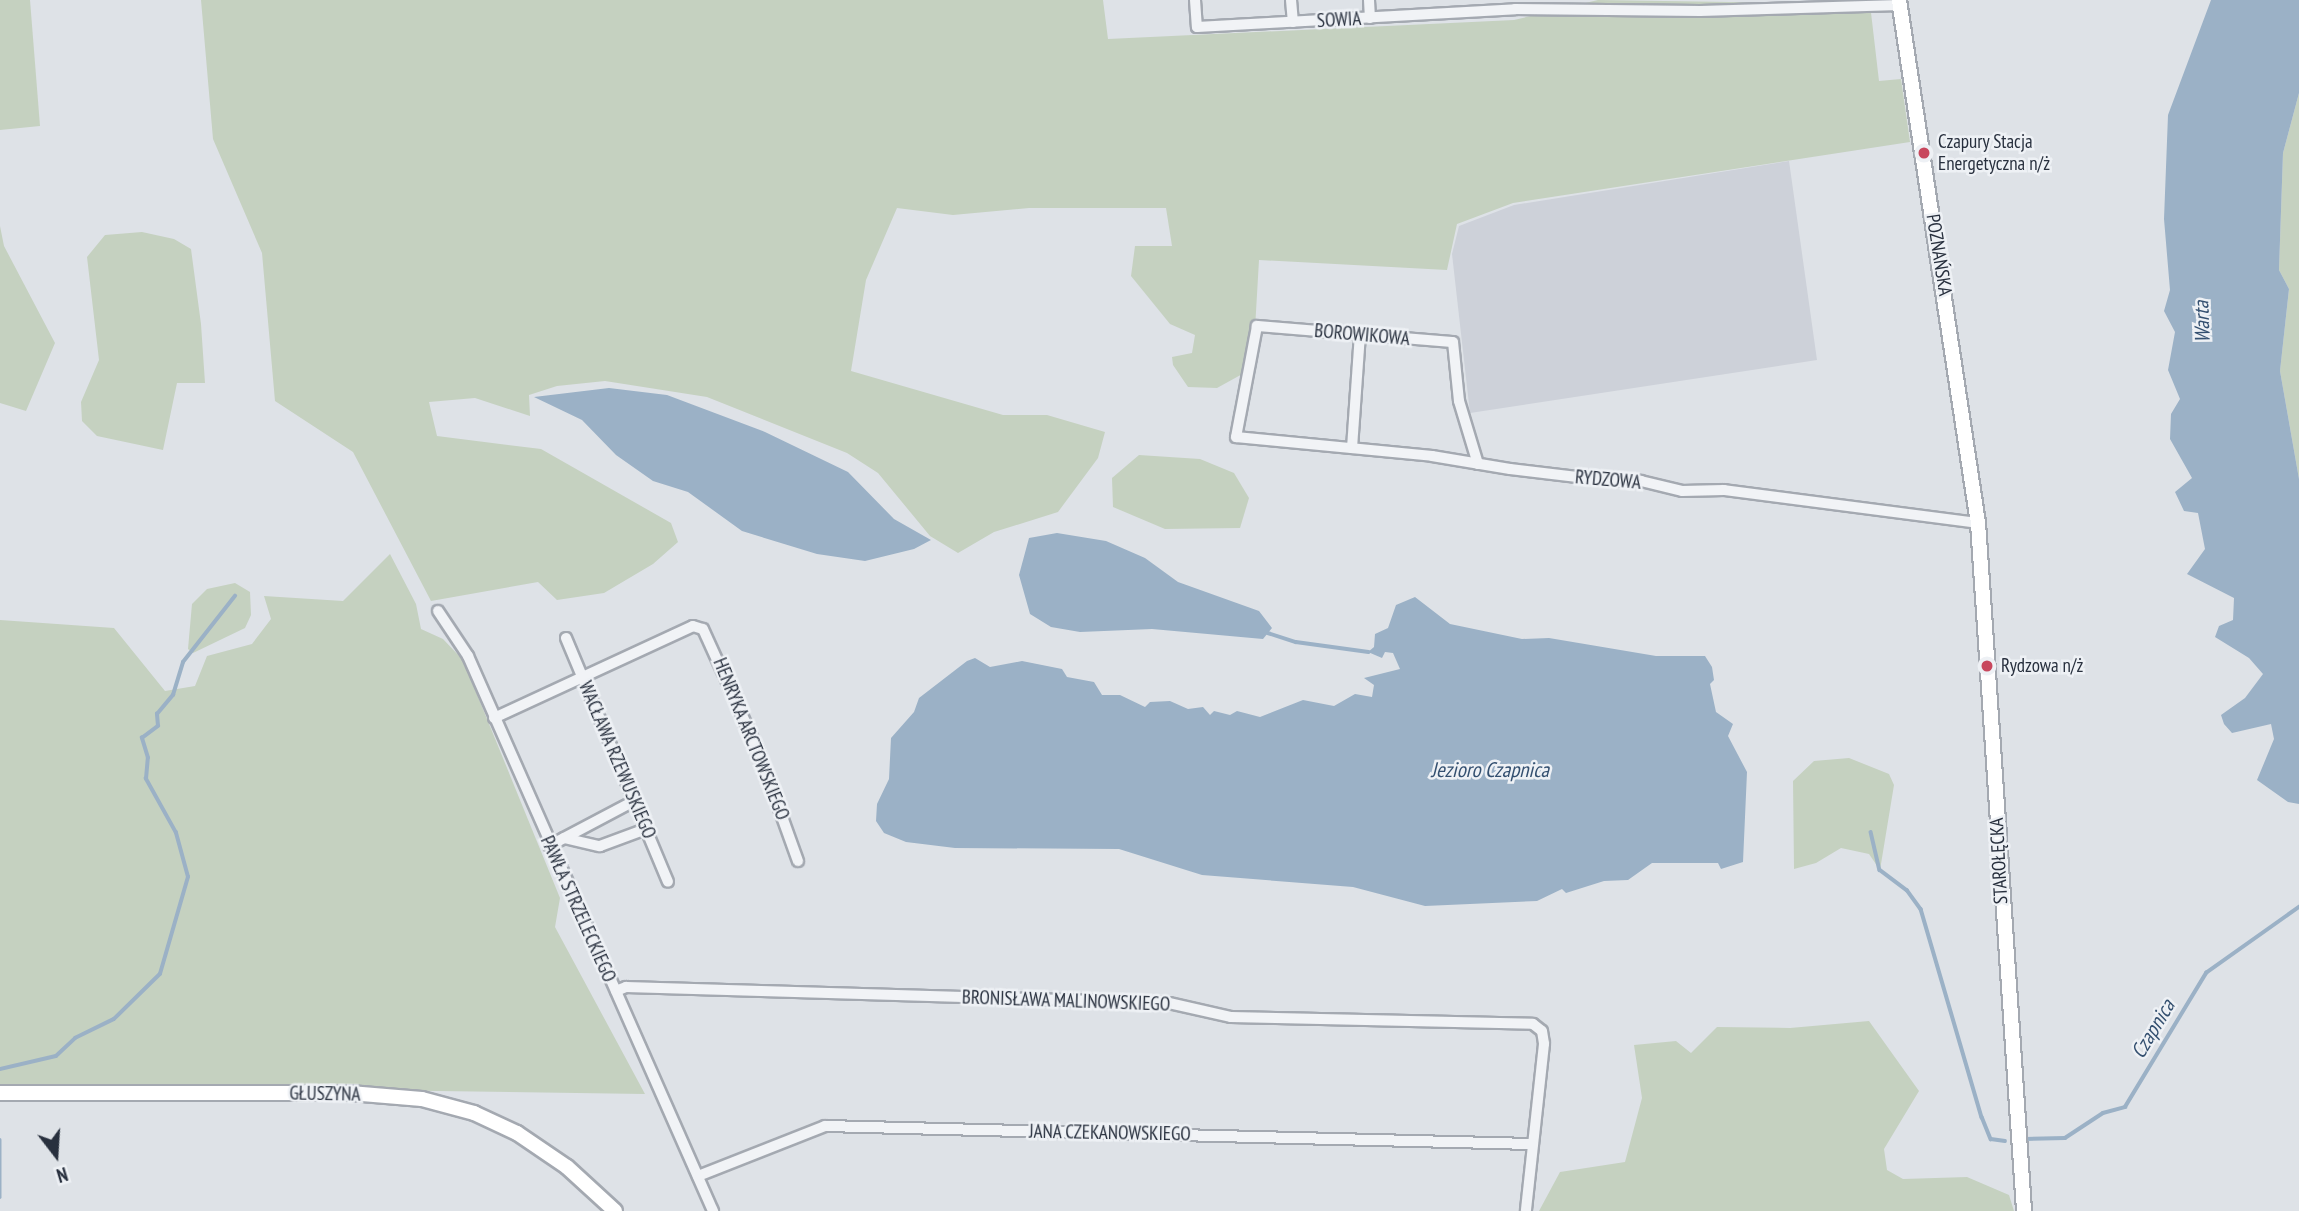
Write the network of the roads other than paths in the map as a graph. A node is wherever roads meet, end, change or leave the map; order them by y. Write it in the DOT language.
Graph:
graph roads {
  1 [pos="1195,0"];
  2 [pos="1291,0"];
  3 [pos="1369,0"];
  4 [pos="1444,0"];
  5 [pos="1900,3"];
  6 [pos="1444,13"];
  7 [pos="1370,18"];
  8 [pos="1293,22"];
  9 [pos="1360,335"];
  10 [pos="1236,437"];
  11 [pos="1352,448"];
  12 [pos="1478,464"];
  13 [pos="1978,517"];
  14 [pos="438,611"];
  15 [pos="566,638"];
  16 [pos="583,679"];
  17 [pos="494,718"];
  18 [pos="634,801"];
  19 [pos="646,829"];
  20 [pos="564,838"];
  21 [pos="549,846"];
  22 [pos="798,861"];
  23 [pos="668,882"];
  24 [pos="615,991"];
  25 [pos="0,1093"];
  26 [pos="1533,1144"];
  27 [pos="698,1177"];
  28 [pos="615,1211"];
  29 [pos="713,1211"];
  30 [pos="1526,1211"];
  31 [pos="2024,1211"];
  1 -- 8 [label="street, SOWIA"];
  2 -- 8 [label="street"];
  3 -- 7 [label="street"];
  4 -- 6 [label="street"];
  5 -- 6 [label="street, SOWIA"];
  5 -- 13 [label="street, POZNAŃSKA"];
  6 -- 7 [label="street, SOWIA"];
  7 -- 8 [label="street, SOWIA"];
  9 -- 10 [label="street, BOROWIKOWA"];
  9 -- 11 [label="street"];
  9 -- 12 [label="street, BOROWIKOWA"];
  10 -- 11 [label="street, RYDZOWA"];
  11 -- 12 [label="street, RYDZOWA"];
  12 -- 13 [label="street, RYDZOWA"];
  13 -- 31 [label="street, STAROŁĘCKA"];
  14 -- 17 [label="street, PAWŁA STRZELECKIEGO"];
  15 -- 16 [label="street, WACŁAWA RZEWUSKIEGO"];
  16 -- 17 [label="street"];
  16 -- 18 [label="street, WACŁAWA RZEWUSKIEGO"];
  16 -- 22 [label="street, HENRYKA ARCTOWSKIEGO"];
  17 -- 21 [label="street, PAWŁA STRZELECKIEGO"];
  18 -- 19 [label="street, WACŁAWA RZEWUSKIEGO"];
  18 -- 20 [label="street"];
  19 -- 20 [label="street"];
  19 -- 23 [label="street, WACŁAWA RZEWUSKIEGO"];
  20 -- 21 [label="street"];
  21 -- 24 [label="street, PAWŁA STRZELECKIEGO"];
  24 -- 26 [label="street, BRONISŁAWA MALINOWSKIEGO"];
  24 -- 27 [label="street, PAWŁA STRZELECKIEGO"];
  25 -- 28 [label="street, GŁUSZYNA"];
  26 -- 27 [label="street, JANA CZEKANOWSKIEGO"];
  26 -- 30 [label="street, BRONISŁAWA MALINOWSKIEGO"];
  27 -- 29 [label="street, PAWŁA STRZELECKIEGO"];
}
